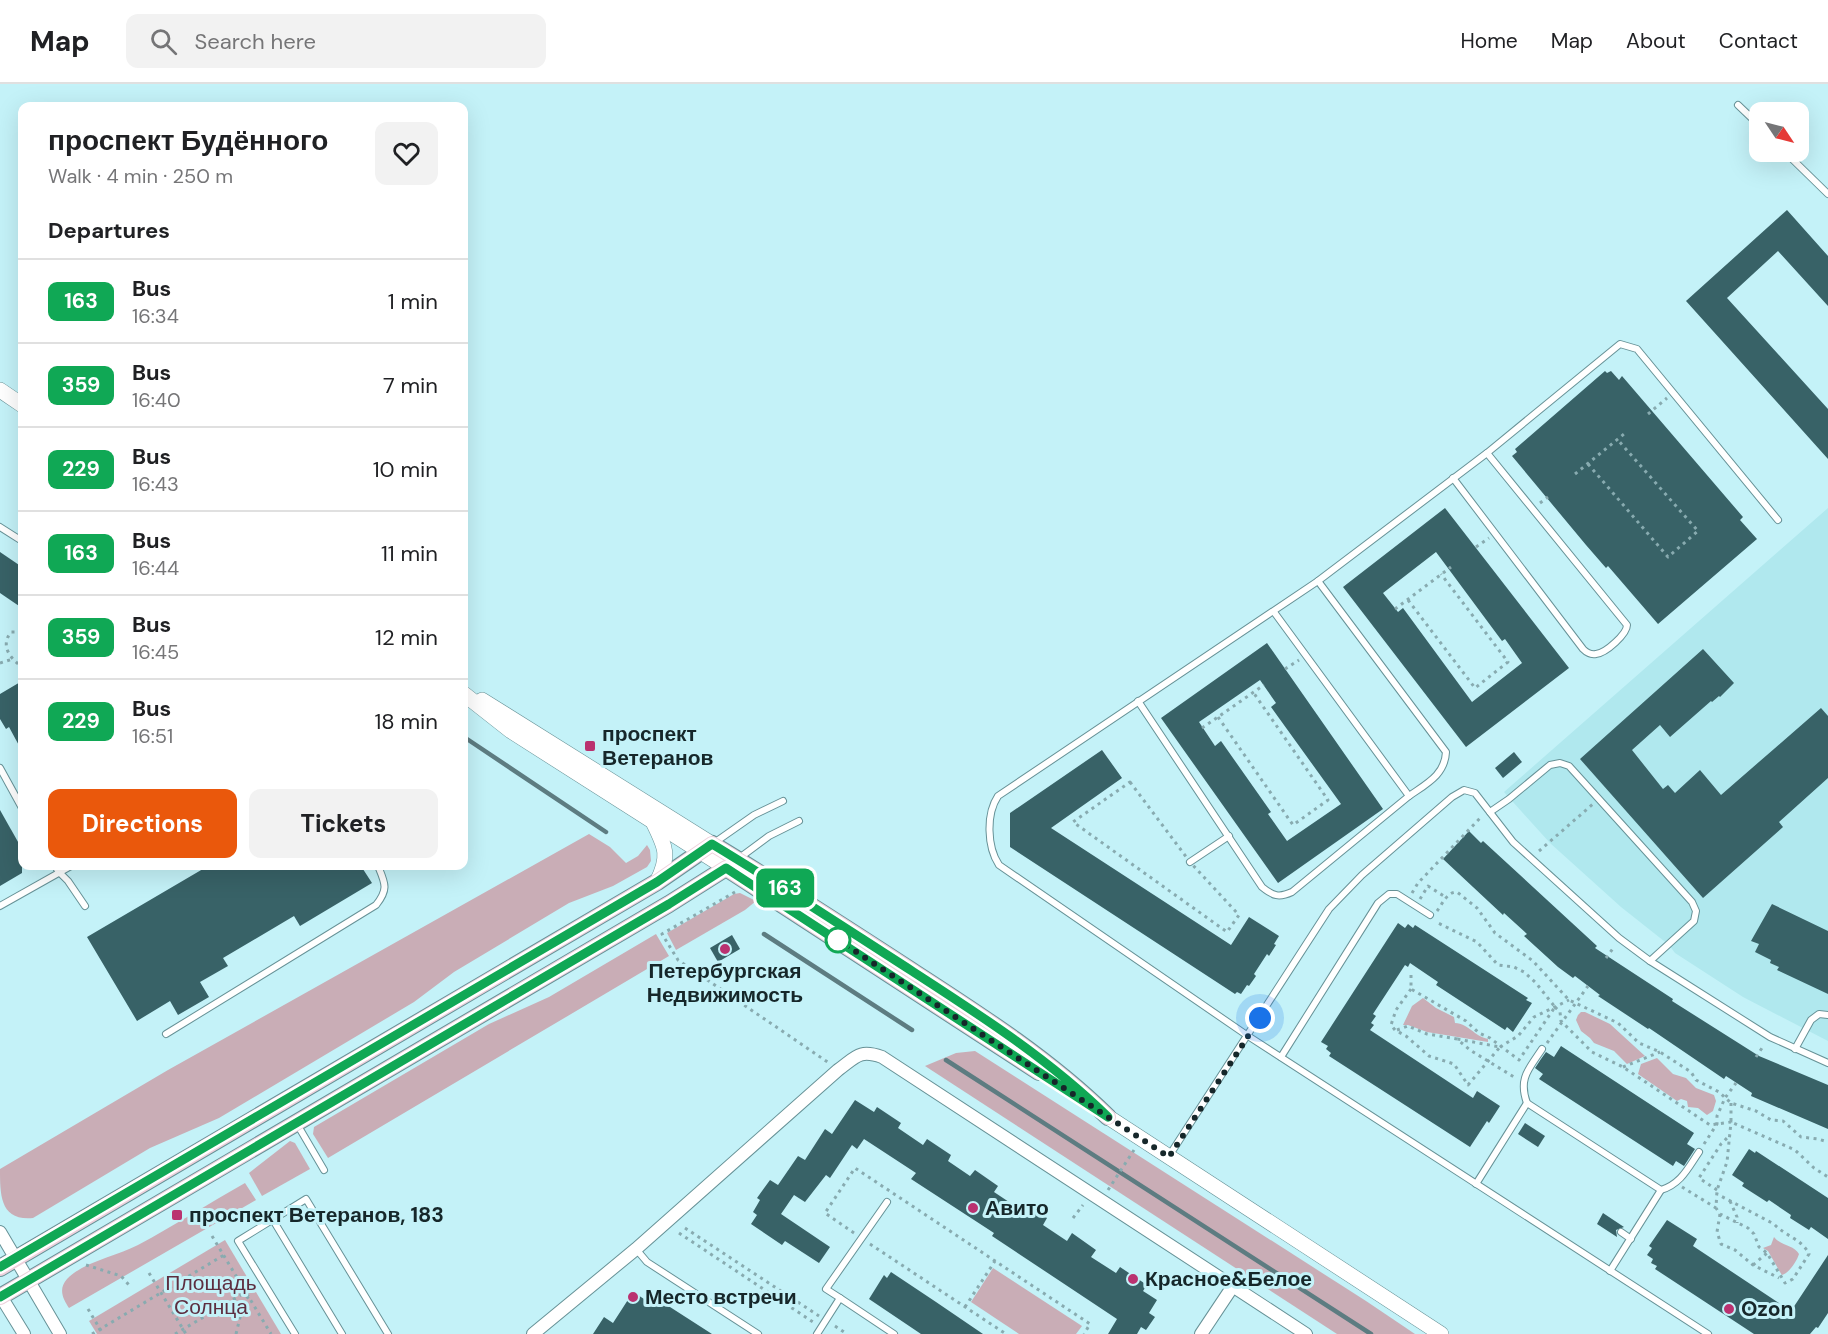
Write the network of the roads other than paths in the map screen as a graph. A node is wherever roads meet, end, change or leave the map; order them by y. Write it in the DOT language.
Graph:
graph roads {
  1 [pos="1738,105"];
  2 [pos="1749,116"];
  3 [pos="1795,162"];
  4 [pos="1828,194"];
  5 [pos="0,390"];
  6 [pos="18,402"];
  7 [pos="1487,453"];
  8 [pos="1453,478"];
  9 [pos="1778,520"];
  10 [pos="0,527"];
  11 [pos="18,539"];
  12 [pos="1318,581"];
  13 [pos="1274,612"];
  14 [pos="468,694"];
  15 [pos="468,695"];
  16 [pos="1138,701"];
  17 [pos="0,768"];
  18 [pos="1409,796"];
  19 [pos="18,801"];
  20 [pos="783,801"];
  21 [pos="1490,812"];
  22 [pos="799,821"];
  23 [pos="653,822"];
  24 [pos="1229,836"];
  25 [pos="706,848"];
  26 [pos="1190,862"];
  27 [pos="731,863"];
  28 [pos="63,870"];
  29 [pos="379,870"];
  30 [pos="59,872"];
  31 [pos="657,882"];
  32 [pos="0,906"];
  33 [pos="85,906"];
  34 [pos="1430,915"];
  35 [pos="1650,961"];
  36 [pos="1828,1015"];
  37 [pos="166,1034"];
  38 [pos="1248,1036"];
  39 [pos="1542,1049"];
  40 [pos="1795,1049"];
  41 [pos="1281,1057"];
  42 [pos="1828,1064"];
  43 [pos="1527,1103"];
  44 [pos="1108,1117"];
  45 [pos="296,1123"];
  46 [pos="1514,1124"];
  47 [pos="1522,1128"];
  48 [pos="1699,1152"];
  49 [pos="1169,1157"];
  50 [pos="324,1170"];
  51 [pos="1476,1184"];
  52 [pos="1661,1190"];
  53 [pos="886,1202"];
  54 [pos="273,1220"];
  55 [pos="0,1232"];
  56 [pos="1621,1232"];
  57 [pos="1630,1239"];
  58 [pos="636,1249"];
  59 [pos="15,1258"];
  60 [pos="0,1268"];
  61 [pos="1610,1271"];
  62 [pos="28,1281"];
  63 [pos="1233,1286"];
  64 [pos="0,1296"];
  65 [pos="840,1298"];
  66 [pos="24,1334"];
  67 [pos="60,1334"];
  68 [pos="295,1334"];
  69 [pos="342,1334"];
  70 [pos="388,1334"];
  71 [pos="533,1334"];
  72 [pos="758,1334"];
  73 [pos="817,1334"];
  74 [pos="894,1334"];
  75 [pos="1201,1334"];
  76 [pos="1306,1334"];
  77 [pos="1441,1334"];
  78 [pos="1708,1334"];
  1 -- 2 [label="lane"];
  3 -- 4 [label="lane"];
  5 -- 6 [label="street"];
  7 -- 8 [label="lane"];
  7 -- 8 [label="lane"];
  7 -- 9 [label="lane"];
  8 -- 12 [label="lane"];
  10 -- 11 [label="lane"];
  12 -- 13 [label="lane"];
  12 -- 18 [label="lane"];
  13 -- 16 [label="lane"];
  13 -- 18 [label="lane"];
  14 -- 25 [label="street"];
  15 -- 23 [label="street"];
  16 -- 24 [label="lane"];
  16 -- 38 [label="lane"];
  17 -- 19 [label="lane"];
  18 -- 24 [label="lane"];
  20 -- 25 [label="lane"];
  21 -- 35 [label="lane"];
  21 -- 35 [label="lane"];
  21 -- 38 [label="lane"];
  22 -- 27 [label="lane"];
  23 -- 25 [label="street"];
  23 -- 31 [label="street"];
  24 -- 26 [label="lane"];
  25 -- 27 [label="main road"];
  25 -- 31 [label="main road"];
  27 -- 44 [label="main road"];
  27 -- 45 [label="main road"];
  28 -- 30 [label="lane"];
  29 -- 37 [label="lane"];
  30 -- 32 [label="lane"];
  30 -- 33 [label="lane"];
  31 -- 59 [label="main road"];
  34 -- 41 [label="lane"];
  35 -- 40 [label="lane"];
  36 -- 40 [label="lane"];
  38 -- 41 [label="lane"];
  38 -- 49 [label="lane"];
  39 -- 43 [label="lane"];
  40 -- 42 [label="lane"];
  41 -- 51 [label="lane"];
  43 -- 46 [label="lane"];
  43 -- 52 [label="lane"];
  44 -- 49 [label="street"];
  45 -- 50 [label="lane"];
  45 -- 62 [label="main road"];
  46 -- 47 [label="lane"];
  46 -- 51 [label="lane"];
  48 -- 52 [label="lane"];
  49 -- 77 [label="street"];
  51 -- 61 [label="lane"];
  52 -- 57 [label="lane"];
  53 -- 65 [label="lane"];
  54 -- 68 [label="lane"];
  54 -- 69 [label="lane"];
  54 -- 70 [label="lane"];
  55 -- 59 [label="street"];
  56 -- 57 [label="lane"];
  57 -- 61 [label="lane"];
  58 -- 63 [label="street"];
  58 -- 71 [label="street"];
  58 -- 72 [label="lane"];
  59 -- 60 [label="main road"];
  59 -- 62 [label="street"];
  61 -- 78 [label="lane"];
  62 -- 64 [label="main road"];
  62 -- 67 [label="street"];
  63 -- 75 [label="street"];
  63 -- 76 [label="street"];
  64 -- 66 [label="street"];
  65 -- 73 [label="lane"];
  65 -- 74 [label="lane"];
}
